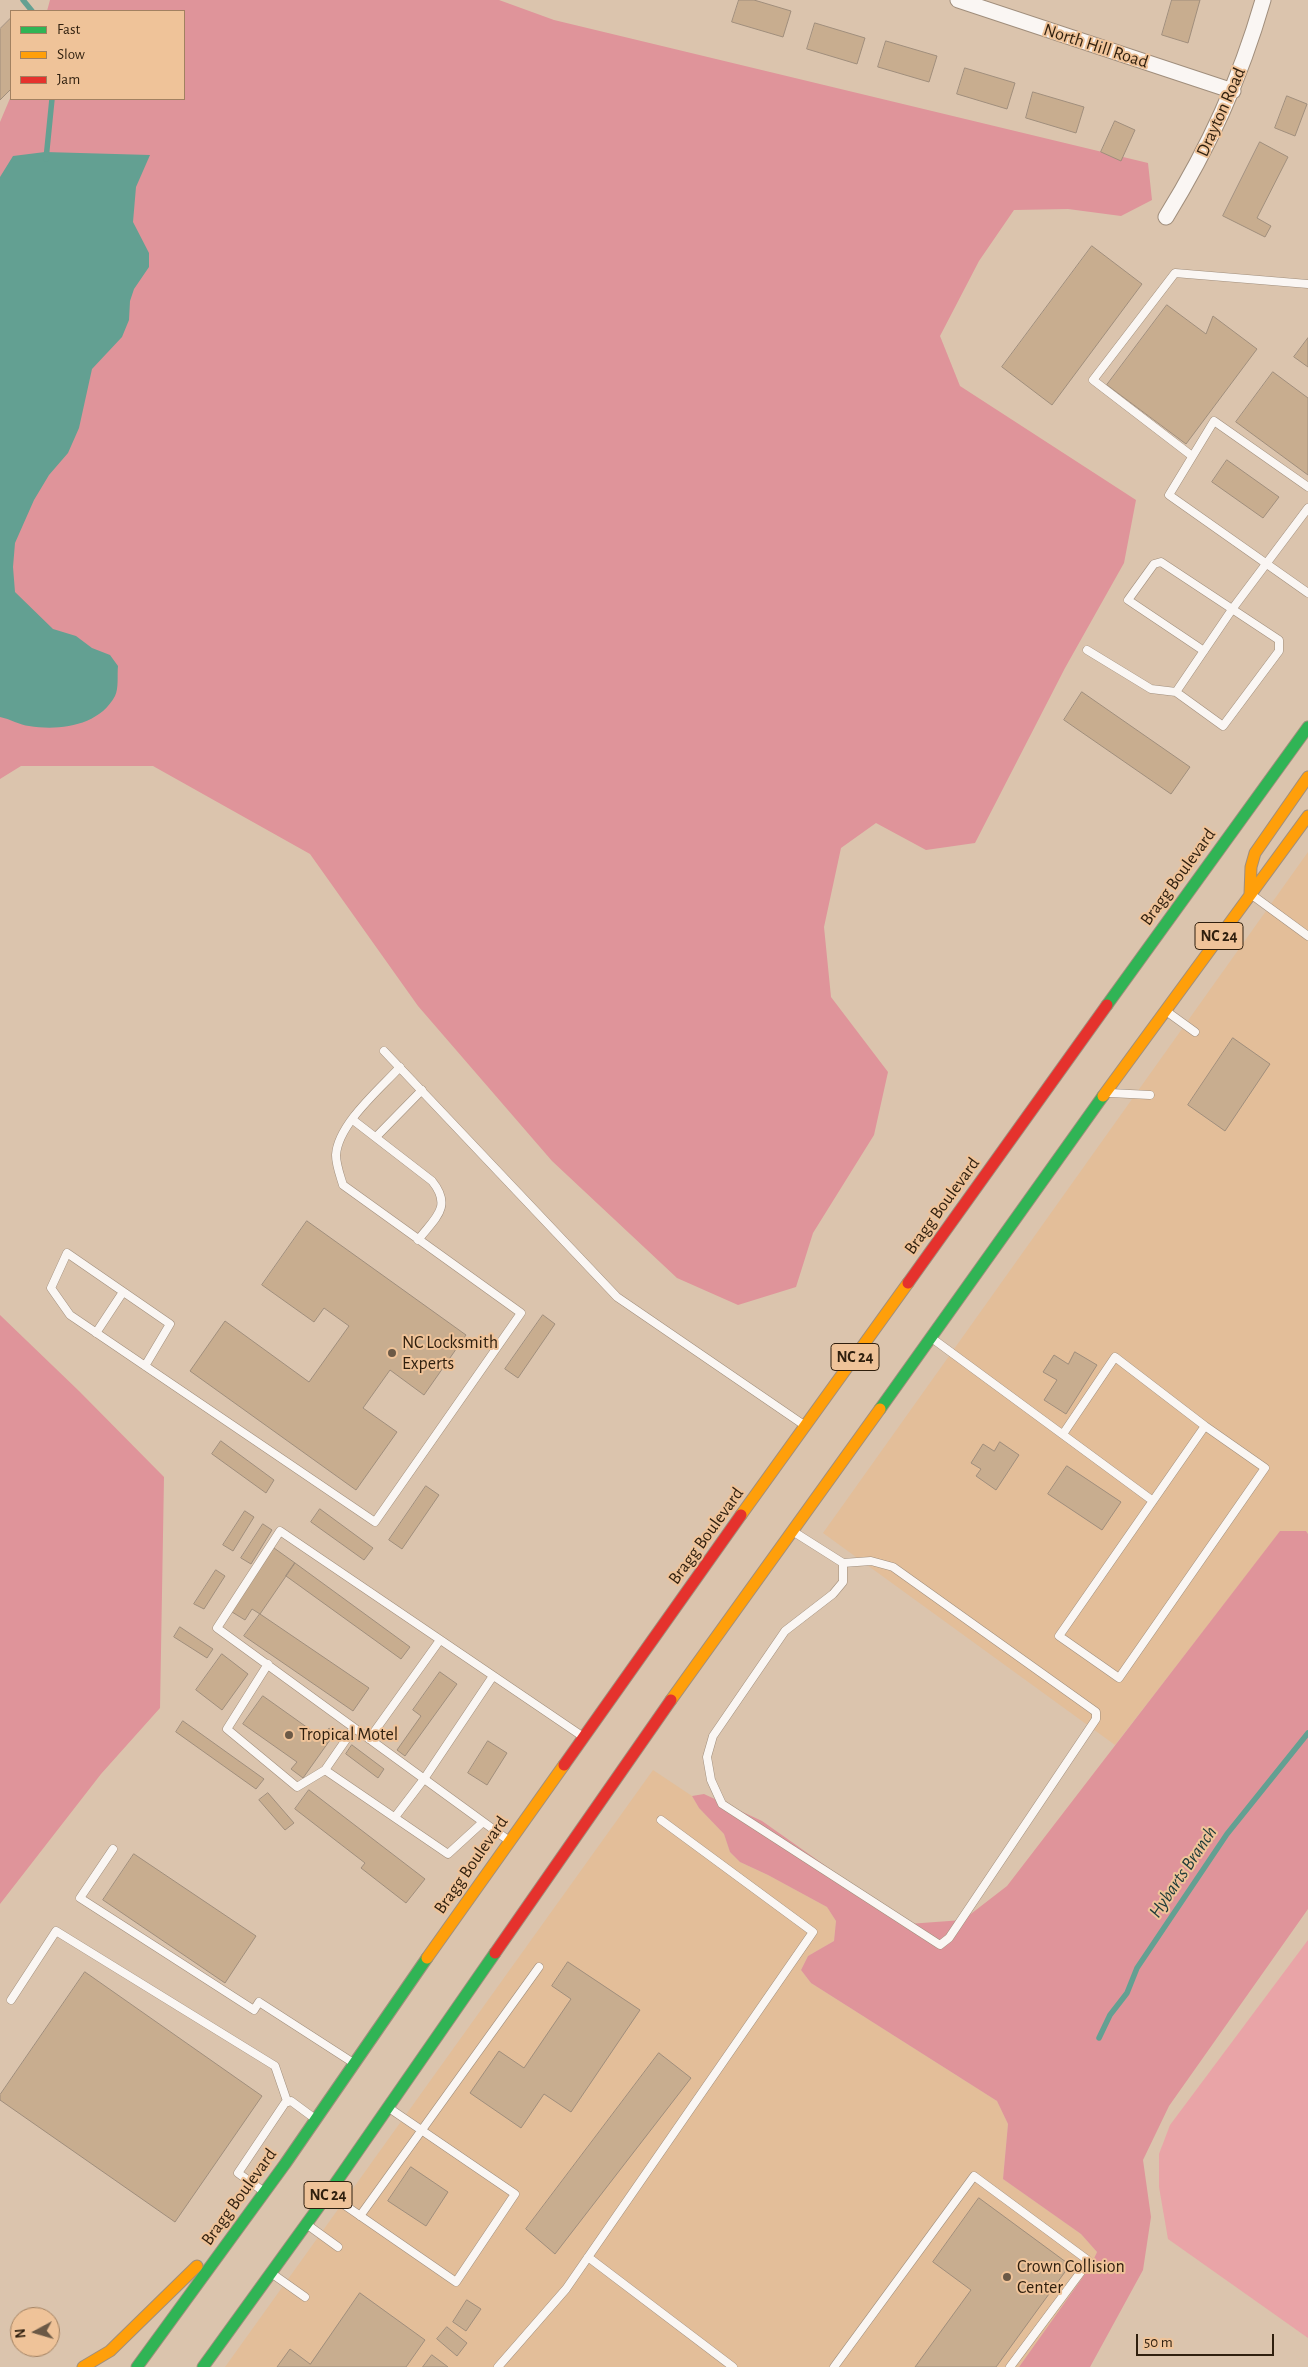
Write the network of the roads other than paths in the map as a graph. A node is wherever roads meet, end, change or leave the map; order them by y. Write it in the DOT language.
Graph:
graph roads {
  1 [pos="958,0"];
  2 [pos="1262,0"];
  3 [pos="1233,91"];
  4 [pos="1166,217"];
  5 [pos="1308,284"];
  6 [pos="1192,456"];
  7 [pos="1308,487"];
  8 [pos="1308,508"];
  9 [pos="1266,564"];
  10 [pos="1308,593"];
  11 [pos="1233,608"];
  12 [pos="1087,650"];
  13 [pos="1204,651"];
  14 [pos="1176,692"];
  15 [pos="1308,728"];
  16 [pos="1308,777"];
  17 [pos="1306,823"];
  18 [pos="1250,894"];
  19 [pos="1308,936"];
  20 [pos="1165,1010"];
  21 [pos="1195,1032"];
  22 [pos="384,1051"];
  23 [pos="400,1067"];
  24 [pos="422,1090"];
  25 [pos="1105,1093"];
  26 [pos="1150,1095"];
  27 [pos="353,1120"];
  28 [pos="376,1137"];
  29 [pos="418,1240"];
  30 [pos="123,1292"];
  31 [pos="96,1333"];
  32 [pos="931,1337"];
  33 [pos="145,1366"];
  34 [pos="806,1426"];
  35 [pos="1205,1426"];
  36 [pos="1063,1434"];
  37 [pos="1153,1500"];
  38 [pos="792,1531"];
  39 [pos="843,1563"];
  40 [pos="440,1640"];
  41 [pos="268,1664"];
  42 [pos="493,1676"];
  43 [pos="354,1728"];
  44 [pos="583,1737"];
  45 [pos="369,1739"];
  46 [pos="325,1770"];
  47 [pos="424,1779"];
  48 [pos="395,1817"];
  49 [pos="660,1820"];
  50 [pos="483,1822"];
  51 [pos="510,1842"];
  52 [pos="113,1848"];
  53 [pos="539,1967"];
  54 [pos="12,2000"];
  55 [pos="354,2064"];
  56 [pos="287,2101"];
  57 [pos="389,2107"];
  58 [pos="316,2119"];
  59 [pos="422,2130"];
  60 [pos="265,2192"];
  61 [pos="328,2194"];
  62 [pos="360,2216"];
  63 [pos="246,2217"];
  64 [pos="306,2224"];
  65 [pos="338,2247"];
  66 [pos="588,2257"];
  67 [pos="271,2273"];
  68 [pos="305,2297"];
  69 [pos="83,2367"];
  70 [pos="137,2367"];
  71 [pos="203,2367"];
  72 [pos="498,2367"];
  73 [pos="733,2367"];
  74 [pos="834,2367"];
  75 [pos="1010,2367"];
  1 -- 3 [label="street, North Hill Road"];
  2 -- 3 [label="street, Drayton Road"];
  3 -- 4 [label="street, Drayton Road"];
  5 -- 6 [label="lane"];
  6 -- 7 [label="lane"];
  6 -- 9 [label="lane"];
  8 -- 9 [label="lane"];
  9 -- 10 [label="lane"];
  9 -- 11 [label="lane"];
  11 -- 13 [label="lane"];
  11 -- 13 [label="lane"];
  11 -- 14 [label="lane"];
  12 -- 14 [label="lane"];
  13 -- 14 [label="lane"];
  15 -- 34 [label="main road, Bragg Boulevard / NC 24"];
  16 -- 18 [label="main road"];
  17 -- 18 [label="main road, NC 24"];
  18 -- 19 [label="lane"];
  18 -- 20 [label="main road, NC 24"];
  20 -- 21 [label="lane"];
  20 -- 25 [label="main road, NC 24"];
  22 -- 23 [label="lane"];
  23 -- 24 [label="lane"];
  23 -- 27 [label="lane"];
  24 -- 28 [label="lane"];
  24 -- 34 [label="lane"];
  25 -- 26 [label="lane"];
  25 -- 32 [label="main road, NC 24"];
  27 -- 28 [label="lane"];
  27 -- 29 [label="lane"];
  28 -- 29 [label="lane"];
  29 -- 33 [label="lane"];
  30 -- 31 [label="lane"];
  30 -- 31 [label="lane"];
  30 -- 33 [label="lane"];
  31 -- 33 [label="lane"];
  32 -- 36 [label="lane"];
  32 -- 38 [label="main road, NC 24"];
  34 -- 44 [label="main road, Bragg Boulevard / NC 24"];
  35 -- 36 [label="lane"];
  35 -- 37 [label="lane"];
  35 -- 37 [label="lane"];
  36 -- 37 [label="lane"];
  38 -- 39 [label="lane"];
  38 -- 57 [label="main road, NC 24"];
  39 -- 39 [label="lane"];
  40 -- 41 [label="lane"];
  40 -- 42 [label="lane"];
  40 -- 45 [label="lane"];
  41 -- 43 [label="lane"];
  41 -- 46 [label="lane"];
  42 -- 44 [label="lane"];
  42 -- 47 [label="lane"];
  43 -- 45 [label="lane"];
  43 -- 46 [label="lane"];
  44 -- 51 [label="main road, Bragg Boulevard / NC 24"];
  45 -- 47 [label="lane"];
  46 -- 48 [label="lane"];
  47 -- 48 [label="lane"];
  47 -- 50 [label="lane"];
  48 -- 50 [label="lane"];
  49 -- 66 [label="lane"];
  50 -- 51 [label="lane"];
  51 -- 55 [label="main road, Bragg Boulevard / NC 24"];
  52 -- 55 [label="lane"];
  53 -- 59 [label="lane"];
  54 -- 56 [label="lane"];
  55 -- 58 [label="main road, Bragg Boulevard / NC 24"];
  56 -- 58 [label="lane"];
  56 -- 60 [label="lane"];
  57 -- 59 [label="lane"];
  57 -- 61 [label="main road, NC 24"];
  58 -- 60 [label="main road, Bragg Boulevard / NC 24"];
  59 -- 62 [label="lane"];
  59 -- 62 [label="lane"];
  60 -- 63 [label="main road, Bragg Boulevard / NC 24"];
  61 -- 62 [label="lane"];
  61 -- 64 [label="main road, NC 24"];
  63 -- 69 [label="main road"];
  63 -- 70 [label="main road, Bragg Boulevard / NC 24"];
  64 -- 65 [label="lane"];
  64 -- 67 [label="main road, NC 24"];
  66 -- 72 [label="lane"];
  66 -- 73 [label="lane"];
  67 -- 68 [label="lane"];
  67 -- 71 [label="main road, NC 24"];
  74 -- 75 [label="lane"];
}
